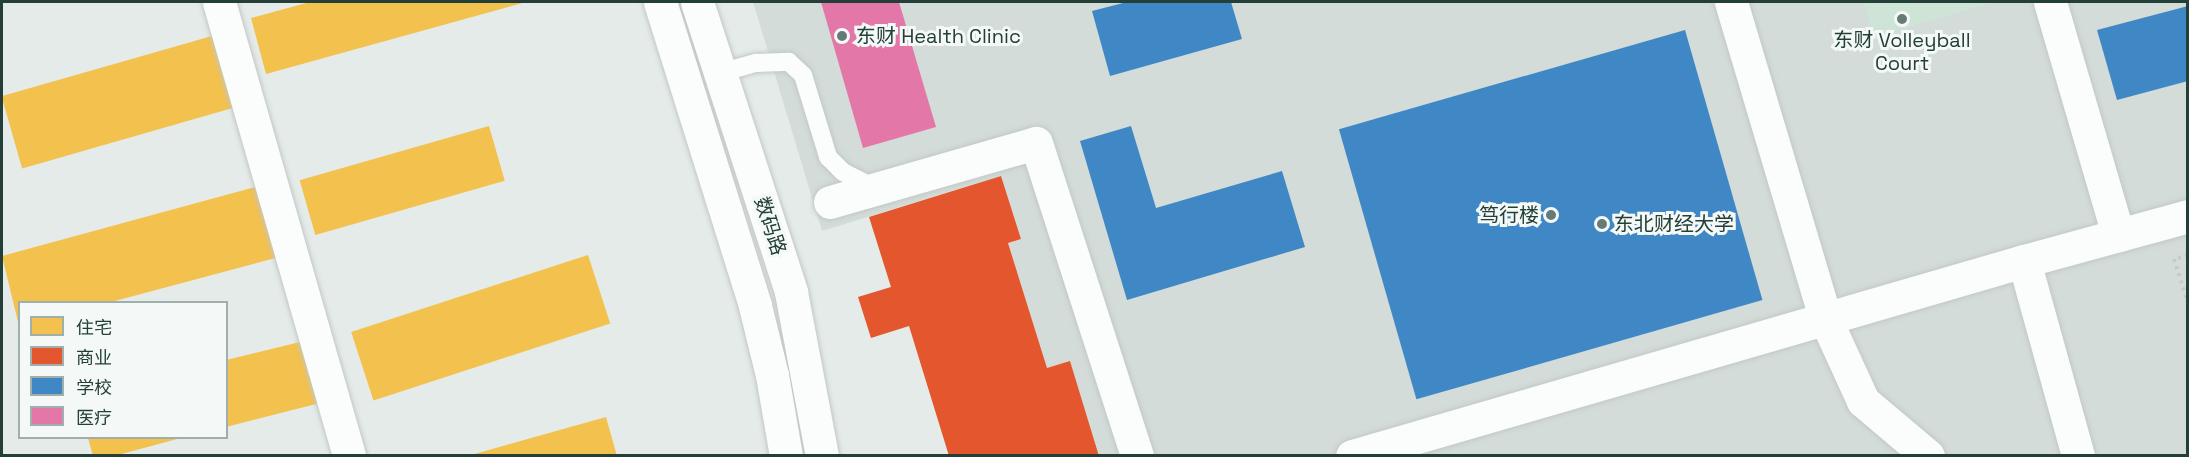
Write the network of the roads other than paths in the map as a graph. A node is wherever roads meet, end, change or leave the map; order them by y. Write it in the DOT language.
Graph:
graph roads {
  1 [pos="219,2"];
  2 [pos="660,2"];
  3 [pos="697,2"];
  4 [pos="1731,2"];
  5 [pos="2050,2"];
  6 [pos="720,73"];
  7 [pos="876,189"];
  8 [pos="830,202"];
  9 [pos="2187,216"];
  10 [pos="2118,235"];
  11 [pos="2024,261"];
  12 [pos="1826,318"];
  13 [pos="1387,451"];
  14 [pos="349,456"];
  15 [pos="786,456"];
  16 [pos="822,456"];
  17 [pos="1137,456"];
  18 [pos="1352,456"];
  19 [pos="1928,456"];
  20 [pos="2078,456"];
  1 -- 14 [label="street"];
  2 -- 15 [label="street, 数码路"];
  3 -- 6 [label="street, 数码路"];
  4 -- 12 [label="street"];
  5 -- 10 [label="street"];
  6 -- 7 [label="lane"];
  6 -- 16 [label="street, 数码路"];
  7 -- 8 [label="street"];
  7 -- 17 [label="street"];
  9 -- 10 [label="street"];
  10 -- 11 [label="street"];
  11 -- 12 [label="street"];
  11 -- 20 [label="street"];
  12 -- 13 [label="street"];
  12 -- 19 [label="street"];
  13 -- 18 [label="street"];
}
